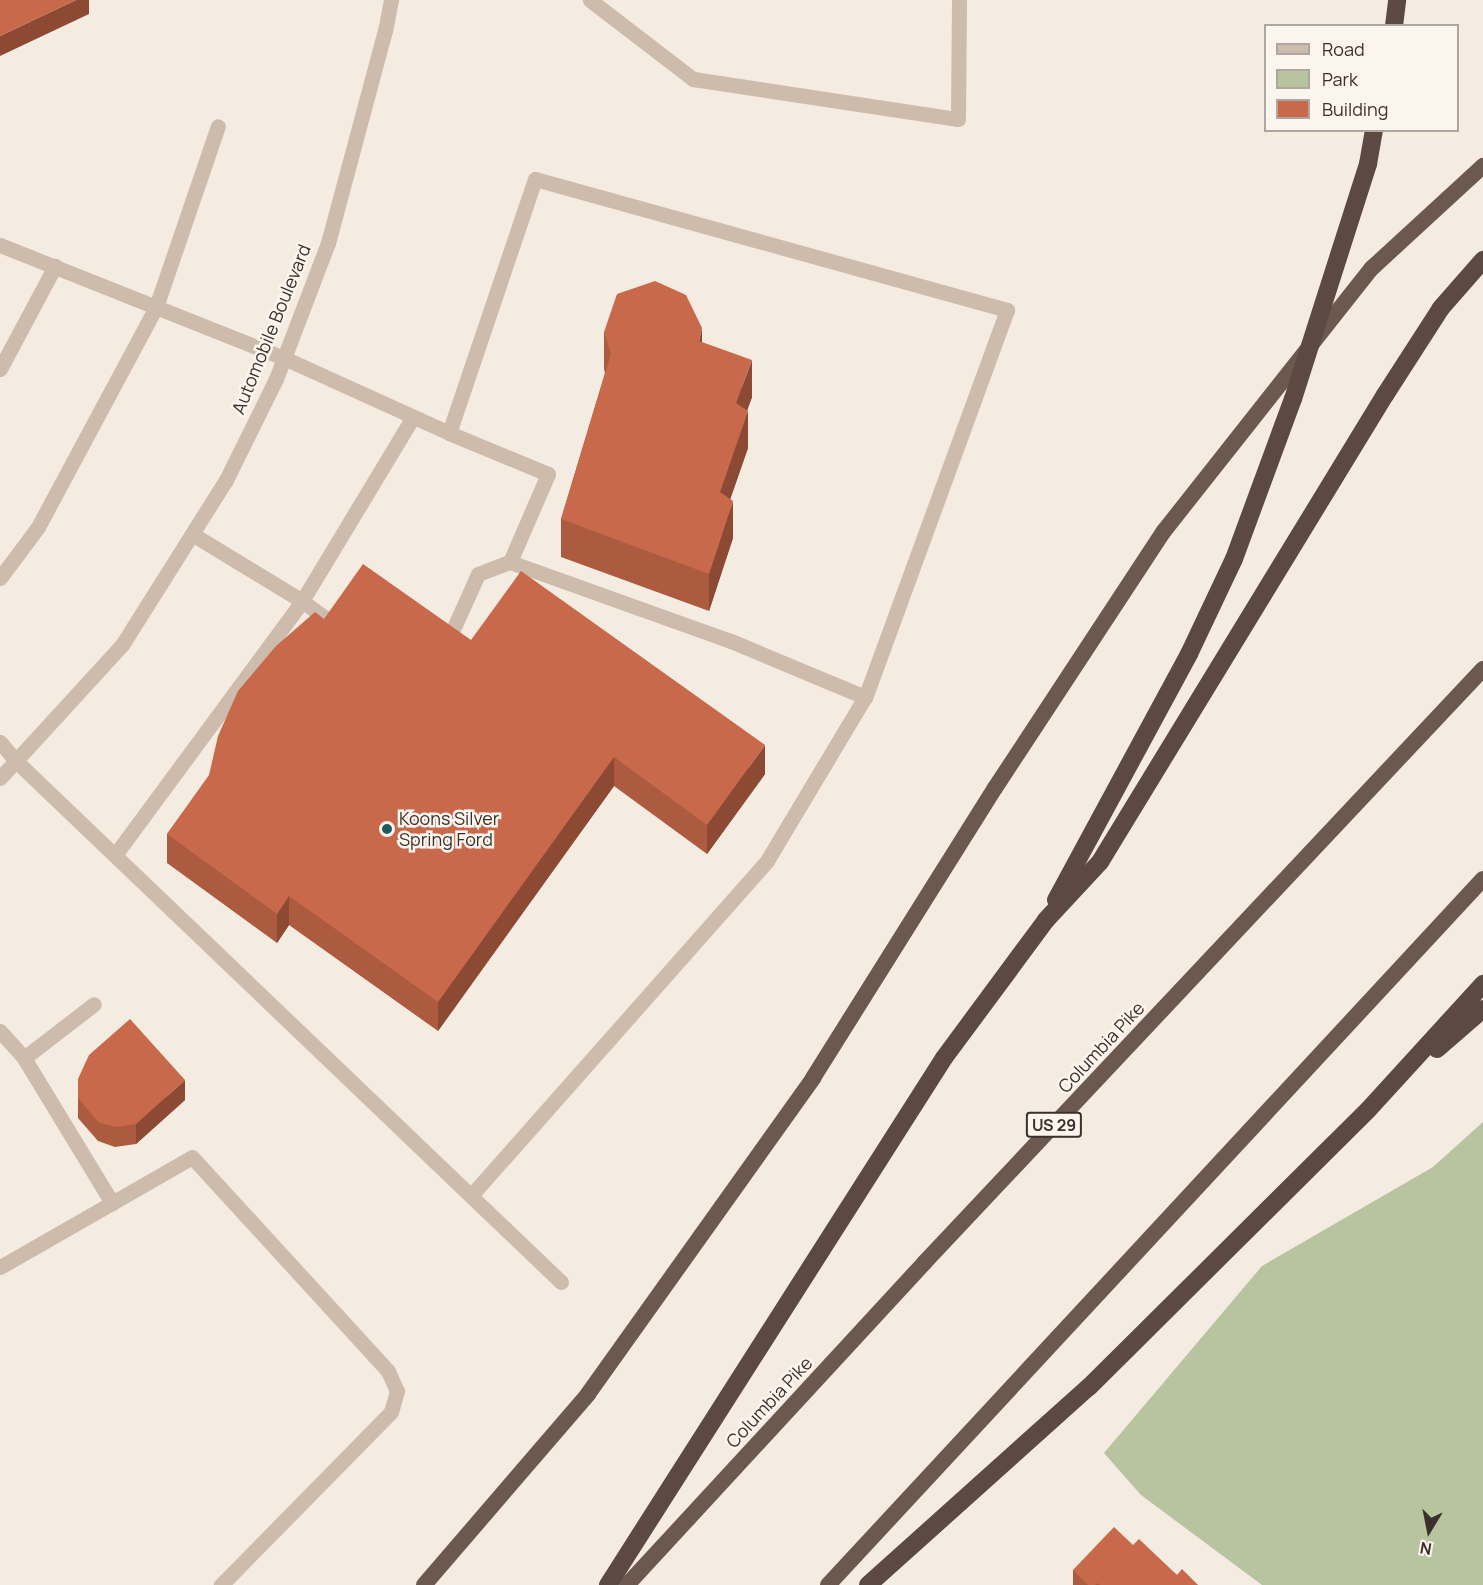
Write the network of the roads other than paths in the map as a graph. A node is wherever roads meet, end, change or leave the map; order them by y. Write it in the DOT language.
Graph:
graph roads {
  1 [pos="390,0"];
  2 [pos="590,0"];
  3 [pos="959,0"];
  4 [pos="1397,0"];
  5 [pos="1394,24"];
  6 [pos="218,126"];
  7 [pos="1374,132"];
  8 [pos="1483,166"];
  9 [pos="0,245"];
  10 [pos="1483,260"];
  11 [pos="55,266"];
  12 [pos="156,307"];
  13 [pos="284,358"];
  14 [pos="0,369"];
  15 [pos="413,417"];
  16 [pos="449,433"];
  17 [pos="192,534"];
  18 [pos="510,562"];
  19 [pos="0,578"];
  20 [pos="302,601"];
  21 [pos="339,628"];
  22 [pos="444,650"];
  23 [pos="1483,669"];
  24 [pos="865,697"];
  25 [pos="0,742"];
  26 [pos="16,761"];
  27 [pos="0,778"];
  28 [pos="115,855"];
  29 [pos="1483,879"];
  30 [pos="1046,920"];
  31 [pos="1483,984"];
  32 [pos="94,1004"];
  33 [pos="1483,1009"];
  34 [pos="0,1031"];
  35 [pos="24,1058"];
  36 [pos="1368,1110"];
  37 [pos="471,1196"];
  38 [pos="112,1203"];
  39 [pos="0,1267"];
  40 [pos="561,1282"];
  41 [pos="221,1585"];
  42 [pos="424,1585"];
  43 [pos="608,1585"];
  44 [pos="627,1585"];
  45 [pos="828,1585"];
  46 [pos="868,1585"];
  1 -- 13 [label="street, Automobile Boulevard"];
  2 -- 3 [label="street"];
  4 -- 5 [label="highway"];
  6 -- 12 [label="street"];
  7 -- 30 [label="highway, bridge"];
  8 -- 42 [label="highway"];
  9 -- 11 [label="street"];
  10 -- 30 [label="highway"];
  11 -- 12 [label="street"];
  11 -- 14 [label="street"];
  12 -- 13 [label="street"];
  12 -- 19 [label="street"];
  13 -- 15 [label="street"];
  13 -- 17 [label="street, Automobile Boulevard"];
  15 -- 16 [label="street"];
  15 -- 20 [label="street"];
  16 -- 18 [label="street"];
  16 -- 24 [label="street"];
  17 -- 20 [label="street"];
  17 -- 26 [label="street, Automobile Boulevard"];
  18 -- 22 [label="street"];
  18 -- 24 [label="street"];
  20 -- 21 [label="street"];
  20 -- 28 [label="street"];
  23 -- 44 [label="highway, Columbia Pike / US 29"];
  24 -- 37 [label="street"];
  25 -- 26 [label="street"];
  26 -- 27 [label="street, Automobile Boulevard"];
  26 -- 28 [label="street"];
  28 -- 37 [label="street"];
  29 -- 45 [label="highway"];
  30 -- 43 [label="highway"];
  31 -- 36 [label="highway"];
  32 -- 35 [label="street"];
  33 -- 36 [label="highway"];
  34 -- 35 [label="street"];
  35 -- 38 [label="street"];
  36 -- 46 [label="highway"];
  37 -- 40 [label="street"];
  38 -- 39 [label="street"];
  38 -- 41 [label="street"];
}
